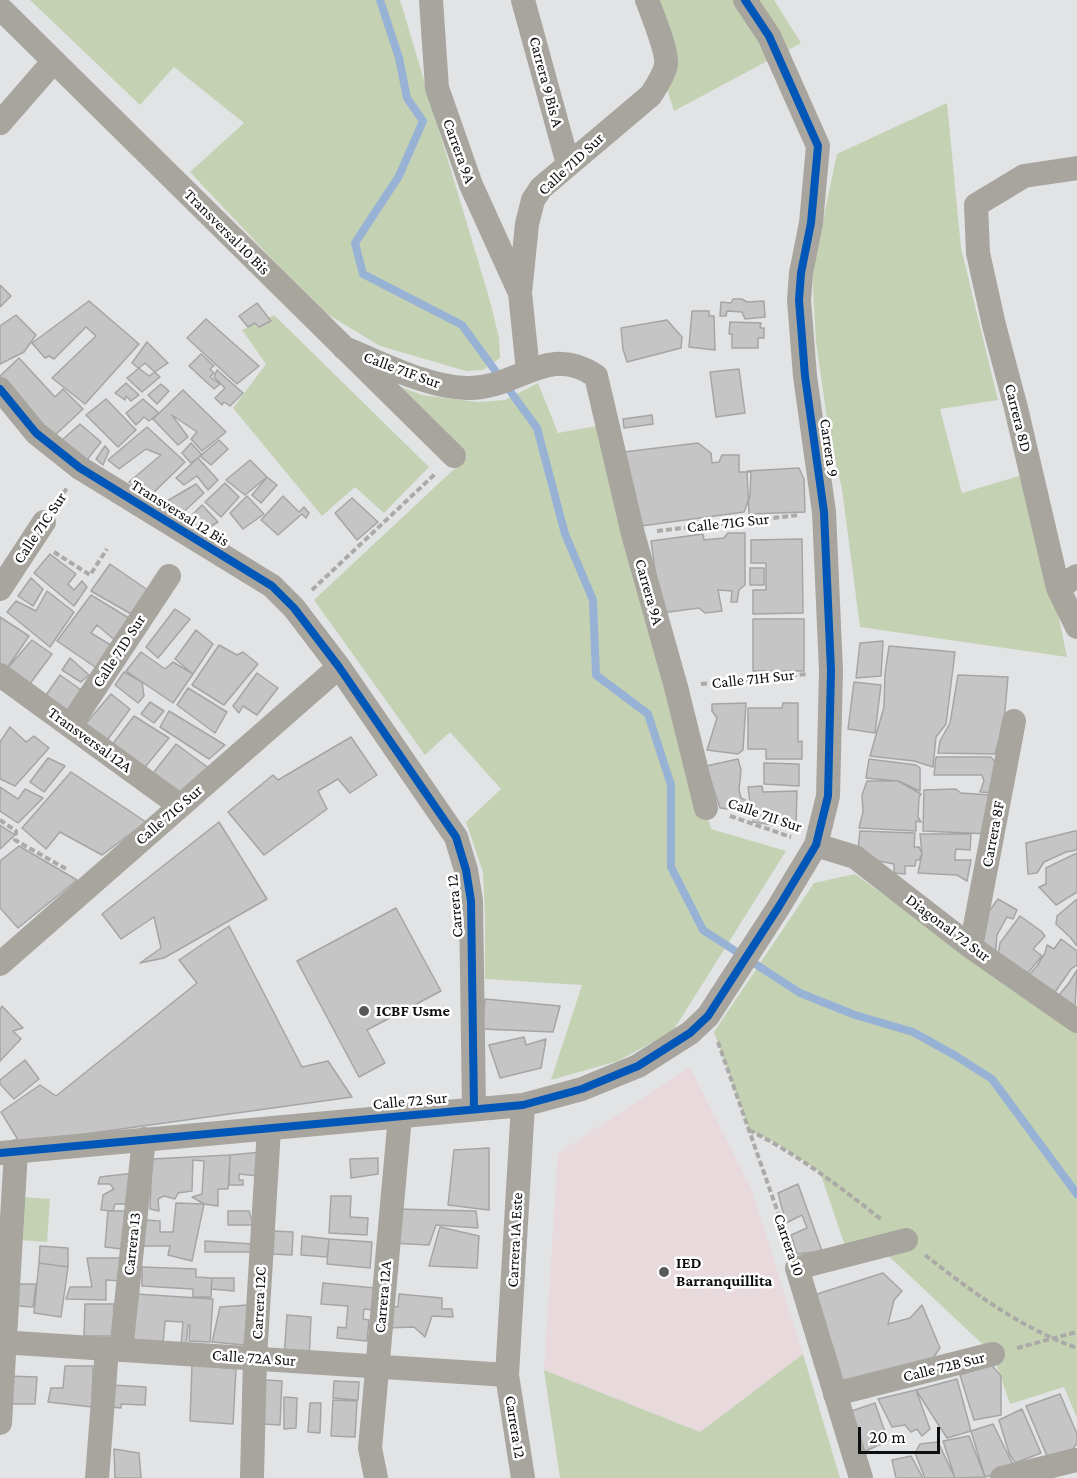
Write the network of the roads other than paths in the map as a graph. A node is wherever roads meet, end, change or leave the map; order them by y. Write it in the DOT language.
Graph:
graph roads {
  1 [pos="431,0"];
  2 [pos="523,0"];
  3 [pos="647,0"];
  4 [pos="745,0"];
  5 [pos="0,8"];
  6 [pos="54,61"];
  7 [pos="0,123"];
  8 [pos="568,164"];
  9 [pos="1077,168"];
  10 [pos="520,293"];
  11 [pos="344,348"];
  12 [pos="523,374"];
  13 [pos="596,376"];
  14 [pos="0,389"];
  15 [pos="454,456"];
  16 [pos="39,530"];
  17 [pos="169,576"];
  18 [pos="1067,582"];
  19 [pos="0,589"];
  20 [pos="1077,627"];
  21 [pos="339,667"];
  22 [pos="0,675"];
  23 [pos="1014,721"];
  24 [pos="70,726"];
  25 [pos="179,805"];
  26 [pos="706,808"];
  27 [pos="816,845"];
  28 [pos="778,908"];
  29 [pos="971,947"];
  30 [pos="0,963"];
  31 [pos="1077,1021"];
  32 [pos="523,1105"];
  33 [pos="474,1109"];
  34 [pos="400,1116"];
  35 [pos="269,1128"];
  36 [pos="144,1139"];
  37 [pos="8,1152"];
  38 [pos="906,1240"];
  39 [pos="2,1342"];
  40 [pos="114,1349"];
  41 [pos="993,1354"];
  42 [pos="255,1359"];
  43 [pos="377,1367"];
  44 [pos="507,1375"];
  45 [pos="835,1394"];
  46 [pos="0,1423"];
  47 [pos="1077,1460"];
  48 [pos="97,1478"];
  49 [pos="252,1478"];
  50 [pos="376,1478"];
  51 [pos="523,1478"];
  52 [pos="861,1478"];
  53 [pos="1002,1478"];
  1 -- 10 [label="street, Carrera 9A"];
  2 -- 8 [label="street, Carrera 9 Bis A"];
  3 -- 8 [label="street, Calle 71D Sur"];
  4 -- 27 [label="street, Carrera 9"];
  5 -- 6 [label="street, Transversal 10 Bis"];
  6 -- 7 [label="street"];
  6 -- 11 [label="street, Transversal 10 Bis"];
  8 -- 10 [label="street, Calle 71D Sur"];
  9 -- 18 [label="street, Carrera 8D"];
  10 -- 12 [label="street, Calle 71D Sur"];
  11 -- 12 [label="street, Calle 71F Sur"];
  11 -- 15 [label="street, Transversal 10 Bis"];
  12 -- 13 [label="street, Calle 71F Sur"];
  13 -- 26 [label="street, Carrera 9A"];
  14 -- 21 [label="street, Transversal 12 Bis"];
  16 -- 19 [label="street, Calle 71C Sur"];
  17 -- 24 [label="street, Calle 71D Sur"];
  18 -- 20 [label="street, Carrera 8D"];
  21 -- 25 [label="street, Calle 71G Sur"];
  21 -- 33 [label="street, Carrera 12"];
  22 -- 24 [label="street, Transversal 12A"];
  23 -- 29 [label="street, Carrera 8F"];
  24 -- 25 [label="street, Transversal 12A"];
  25 -- 30 [label="street, Calle 71G Sur"];
  27 -- 28 [label="street, Carrera 9"];
  27 -- 29 [label="street, Diagonal 72 Sur"];
  28 -- 32 [label="street, Calle 72 Sur"];
  29 -- 31 [label="street, Diagonal 72 Sur"];
  32 -- 33 [label="street, Calle 72 Sur"];
  32 -- 44 [label="street, Carrera 1A Este"];
  33 -- 34 [label="street, Calle 72 Sur"];
  34 -- 35 [label="street, Calle 72 Sur"];
  34 -- 43 [label="street, Carrera 12A"];
  35 -- 36 [label="street, Calle 72 Sur"];
  35 -- 42 [label="street, Carrera 12C"];
  36 -- 37 [label="street, Calle 72 Sur"];
  36 -- 40 [label="street, Carrera 13"];
  37 -- 39 [label="street"];
  38 -- 45 [label="street, Carrera 10"];
  39 -- 40 [label="street, Calle 72A Sur"];
  39 -- 46 [label="street"];
  40 -- 42 [label="street, Calle 72A Sur"];
  40 -- 48 [label="street, Carrera 13"];
  41 -- 45 [label="street, Calle 72B Sur"];
  42 -- 43 [label="street, Calle 72A Sur"];
  42 -- 49 [label="street, Carrera 12C"];
  43 -- 44 [label="street, Calle 72A Sur"];
  43 -- 50 [label="street, Carrera 12A"];
  44 -- 51 [label="street, Carrera 12"];
  45 -- 52 [label="street, Carrera 10"];
  47 -- 53 [label="street"];
}
